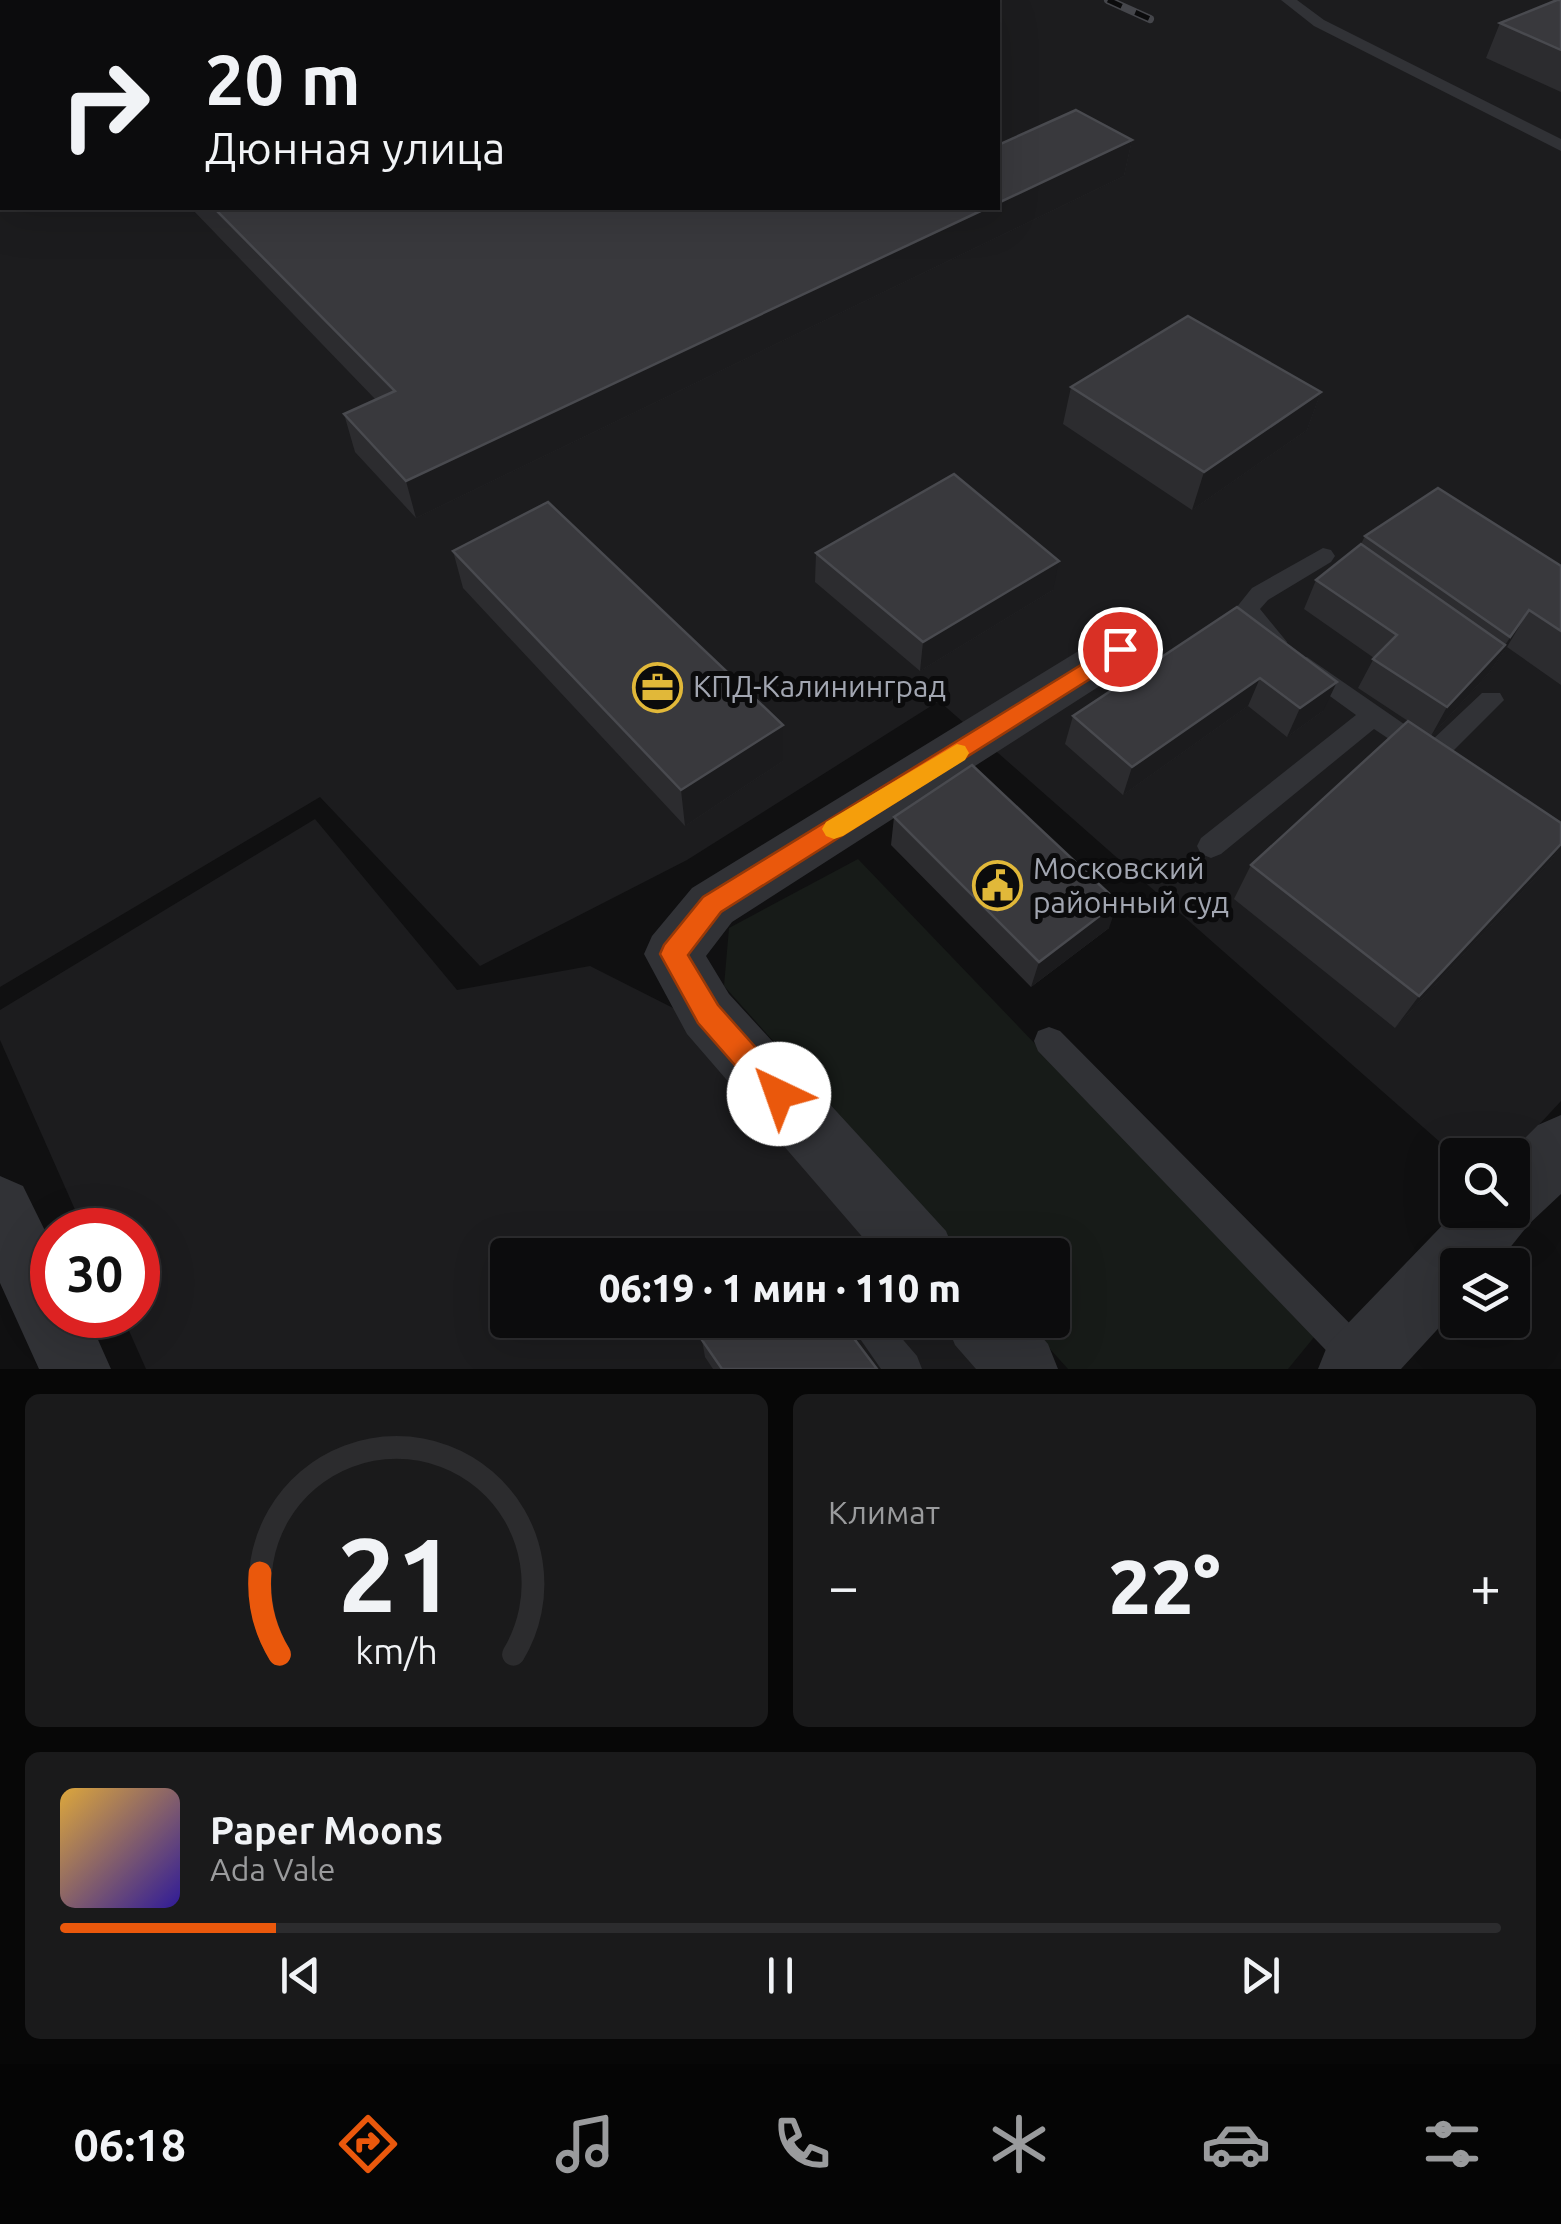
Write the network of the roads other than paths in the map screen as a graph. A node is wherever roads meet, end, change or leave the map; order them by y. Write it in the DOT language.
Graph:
graph roads {
  1 [pos="1288,0"];
  2 [pos="1561,146"];
  3 [pos="1322,556"];
  4 [pos="1120,649"];
  5 [pos="1491,700"];
  6 [pos="1374,715"];
  7 [pos="1211,846"];
  8 [pos="1050,1041"];
  9 [pos="1561,1146"];
  10 [pos="1530,1179"];
  11 [pos="0,1209"];
  12 [pos="1486,1228"];
  13 [pos="907,1238"];
  14 [pos="879,1338"];
  15 [pos="996,1338"];
  16 [pos="1361,1366"];
  17 [pos="76,1369"];
  18 [pos="904,1369"];
  19 [pos="1023,1369"];
  1 -- 2 [label="lane"];
  3 -- 6 [label="lane"];
  4 -- 13 [label="street"];
  5 -- 6 [label="lane"];
  6 -- 7 [label="lane"];
  8 -- 16 [label="lane"];
  9 -- 10 [label="street"];
  11 -- 17 [label="street"];
  12 -- 16 [label="street"];
  14 -- 18 [label="lane"];
  15 -- 19 [label="street"];
}
